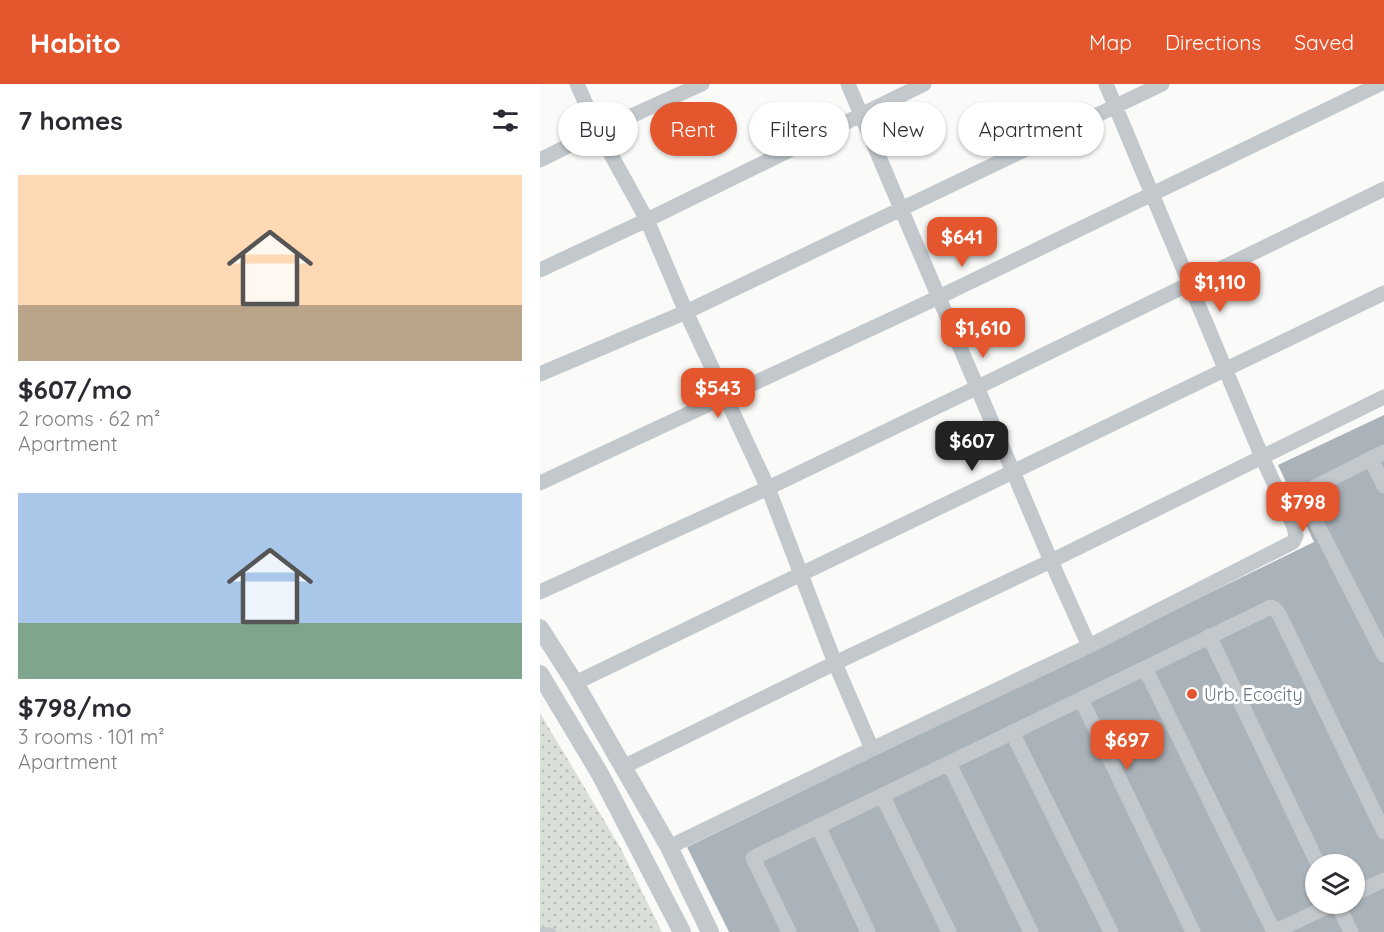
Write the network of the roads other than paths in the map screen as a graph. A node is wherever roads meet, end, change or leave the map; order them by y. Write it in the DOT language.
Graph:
graph roads {
  1 [pos="578,84"];
  2 [pos="702,84"];
  3 [pos="848,84"];
  4 [pos="924,84"];
  5 [pos="1106,84"];
  6 [pos="1162,84"];
  7 [pos="1380,84"];
  8 [pos="586,102"];
  9 [pos="886,102"];
  10 [pos="1115,106"];
  11 [pos="638,113"];
  12 [pos="861,114"];
  13 [pos="558,151"];
  14 [pos="612,156"];
  15 [pos="879,156"];
  16 [pos="540,160"];
  17 [pos="1384,189"];
  18 [pos="1152,194"];
  19 [pos="901,208"];
  20 [pos="647,220"];
  21 [pos="540,270"];
  22 [pos="1189,284"];
  23 [pos="1384,293"];
  24 [pos="939,297"];
  25 [pos="686,312"];
  26 [pos="1225,369"];
  27 [pos="540,374"];
  28 [pos="978,387"];
  29 [pos="725,396"];
  30 [pos="1384,397"];
  31 [pos="1377,456"];
  32 [pos="1262,457"];
  33 [pos="1013,471"];
  34 [pos="540,483"];
  35 [pos="1384,486"];
  36 [pos="768,488"];
  37 [pos="1051,561"];
  38 [pos="802,574"];
  39 [pos="540,592"];
  40 [pos="540,628"];
  41 [pos="1209,636"];
  42 [pos="1089,646"];
  43 [pos="1384,656"];
  44 [pos="836,663"];
  45 [pos="1145,668"];
  46 [pos="540,674"];
  47 [pos="575,683"];
  48 [pos="1081,699"];
  49 [pos="1012,732"];
  50 [pos="872,749"];
  51 [pos="949,763"];
  52 [pos="623,767"];
  53 [pos="882,795"];
  54 [pos="818,826"];
  55 [pos="1384,832"];
  56 [pos="669,847"];
  57 [pos="1313,854"];
  58 [pos="1384,880"];
  59 [pos="1365,889"];
  60 [pos="1312,914"];
  61 [pos="1342,914"];
  62 [pos="540,932"];
  63 [pos="552,932"];
  64 [pos="682,932"];
  65 [pos="710,932"];
  66 [pos="789,932"];
  67 [pos="868,932"];
  68 [pos="949,932"];
  69 [pos="1031,932"];
  70 [pos="1111,932"];
  71 [pos="1193,932"];
  72 [pos="1274,932"];
  73 [pos="1351,932"];
  1 -- 8 [label="street"];
  2 -- 11 [label="street"];
  3 -- 12 [label="street"];
  4 -- 9 [label="street"];
  5 -- 10 [label="street"];
  6 -- 10 [label="street"];
  7 -- 18 [label="street"];
  10 -- 18 [label="street"];
  10 -- 19 [label="street"];
  12 -- 20 [label="street"];
  13 -- 16 [label="street"];
  14 -- 20 [label="street"];
  15 -- 19 [label="street"];
  17 -- 22 [label="street"];
  18 -- 22 [label="street"];
  18 -- 24 [label="street"];
  19 -- 24 [label="street"];
  19 -- 25 [label="street"];
  20 -- 21 [label="street"];
  20 -- 25 [label="street"];
  22 -- 26 [label="street"];
  22 -- 28 [label="street"];
  23 -- 26 [label="street"];
  24 -- 28 [label="street"];
  24 -- 29 [label="street"];
  25 -- 27 [label="street"];
  25 -- 29 [label="street"];
  26 -- 32 [label="street"];
  26 -- 33 [label="street"];
  28 -- 33 [label="street"];
  28 -- 36 [label="street"];
  29 -- 34 [label="street"];
  29 -- 36 [label="street"];
  30 -- 32 [label="street"];
  31 -- 35 [label="street"];
  31 -- 43 [label="street"];
  32 -- 37 [label="street"];
  32 -- 42 [label="street"];
  33 -- 37 [label="street"];
  33 -- 38 [label="street"];
  36 -- 38 [label="street"];
  36 -- 39 [label="street"];
  37 -- 42 [label="street"];
  37 -- 44 [label="street"];
  38 -- 44 [label="street"];
  38 -- 47 [label="street"];
  40 -- 47 [label="street"];
  41 -- 45 [label="street"];
  41 -- 55 [label="street"];
  41 -- 57 [label="street"];
  42 -- 50 [label="street"];
  44 -- 50 [label="street"];
  44 -- 52 [label="street"];
  45 -- 48 [label="street"];
  45 -- 72 [label="street"];
  46 -- 64 [label="street"];
  47 -- 52 [label="street"];
  48 -- 49 [label="street"];
  48 -- 71 [label="street"];
  49 -- 51 [label="street"];
  49 -- 70 [label="street"];
  50 -- 56 [label="street"];
  51 -- 53 [label="street"];
  51 -- 69 [label="street"];
  52 -- 56 [label="street"];
  53 -- 54 [label="street"];
  53 -- 68 [label="street"];
  54 -- 66 [label="street"];
  54 -- 67 [label="street"];
  56 -- 65 [label="street"];
  58 -- 59 [label="street"];
  60 -- 72 [label="street"];
  61 -- 73 [label="street"];
  62 -- 63 [label="lane"];
}
